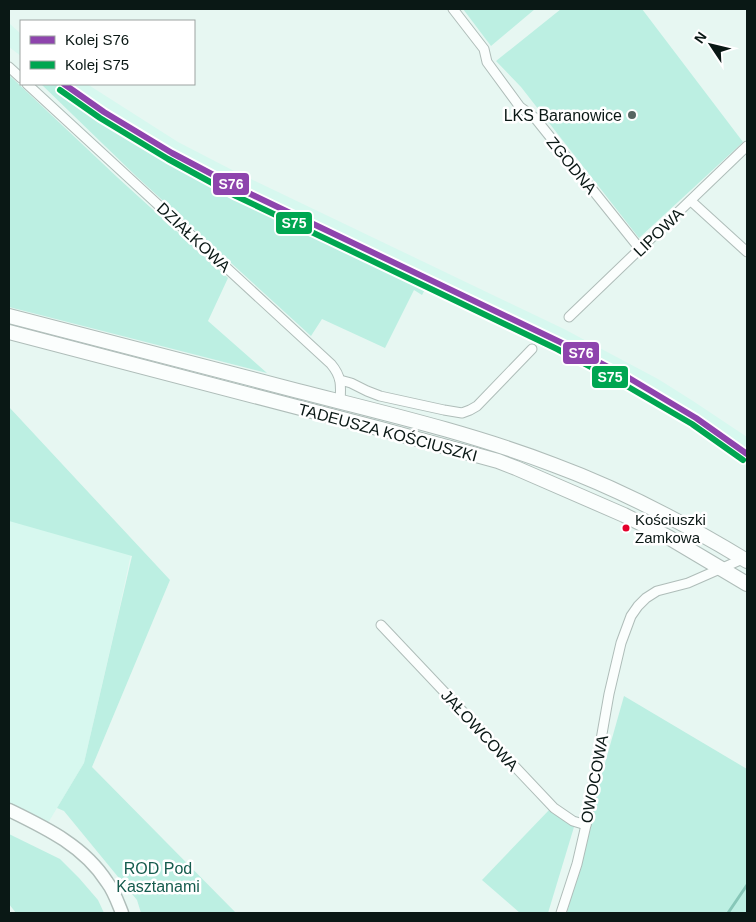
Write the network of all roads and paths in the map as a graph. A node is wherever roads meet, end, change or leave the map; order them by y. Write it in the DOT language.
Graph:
graph roads {
  1 [pos="453,9"];
  2 [pos="9,67"];
  3 [pos="20,77"];
  4 [pos="28,85"];
  5 [pos="747,146"];
  6 [pos="691,201"];
  7 [pos="640,249"];
  8 [pos="747,252"];
  9 [pos="9,316"];
  10 [pos="569,317"];
  11 [pos="9,332"];
  12 [pos="532,349"];
  13 [pos="340,380"];
  14 [pos="340,402"];
  15 [pos="746,559"];
  16 [pos="721,569"];
  17 [pos="747,584"];
  18 [pos="381,625"];
  19 [pos="9,810"];
  20 [pos="586,825"];
  21 [pos="122,913"];
  22 [pos="561,913"];
  1 -- 7 [label="street, ZGODNA"];
  2 -- 3 [label="street"];
  4 -- 13 [label="street, DZIAŁKOWA"];
  5 -- 6 [label="street, LIPOWA"];
  6 -- 7 [label="street, LIPOWA"];
  6 -- 8 [label="street"];
  7 -- 10 [label="street, LIPOWA"];
  9 -- 14 [label="main road, TADEUSZA KOŚCIUSZKI"];
  11 -- 16 [label="main road, TADEUSZA KOŚCIUSZKI"];
  12 -- 13 [label="street"];
  13 -- 14 [label="street"];
  14 -- 15 [label="main road, TADEUSZA KOŚCIUSZKI"];
  15 -- 16 [label="street, OWOCOWA"];
  16 -- 17 [label="main road, TADEUSZA KOŚCIUSZKI"];
  16 -- 20 [label="street, OWOCOWA"];
  18 -- 20 [label="street, JAŁOWCOWA"];
  19 -- 21 [label="street"];
  20 -- 22 [label="street, OWOCOWA"];
}
